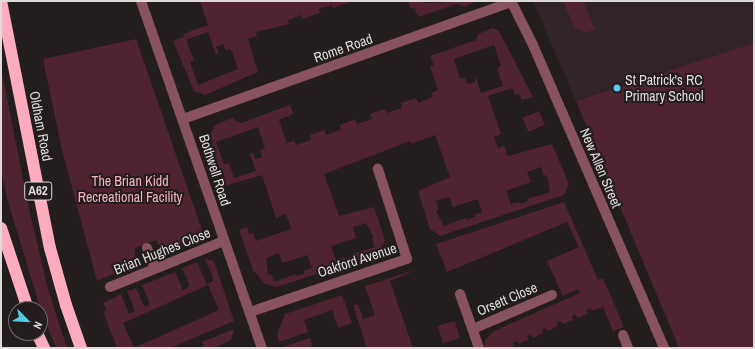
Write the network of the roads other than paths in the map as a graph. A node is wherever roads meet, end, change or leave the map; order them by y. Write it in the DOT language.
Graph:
graph roads {
  1 [pos="1,1"];
  2 [pos="141,1"];
  3 [pos="511,2"];
  4 [pos="183,119"];
  5 [pos="378,169"];
  6 [pos="1,228"];
  7 [pos="224,241"];
  8 [pos="147,248"];
  9 [pos="155,268"];
  10 [pos="110,287"];
  11 [pos="460,294"];
  12 [pos="552,295"];
  13 [pos="25,301"];
  14 [pos="250,312"];
  15 [pos="473,329"];
  16 [pos="623,335"];
  17 [pos="81,348"];
  18 [pos="262,348"];
  19 [pos="479,348"];
  20 [pos="628,348"];
  21 [pos="664,348"];
  1 -- 17 [label="highway, Oldham Road / A62"];
  2 -- 4 [label="street, Bothwell Road"];
  3 -- 4 [label="street, Rome Road"];
  3 -- 21 [label="street, New Allen Street"];
  4 -- 7 [label="street, Bothwell Road"];
  5 -- 14 [label="street, Oakford Avenue"];
  6 -- 13 [label="highway"];
  7 -- 9 [label="street, Brian Hughes Close"];
  7 -- 14 [label="street, Bothwell Road"];
  8 -- 9 [label="street"];
  9 -- 10 [label="street, Brian Hughes Close"];
  11 -- 15 [label="street, Orsett Close"];
  12 -- 15 [label="street, Orsett Close"];
  14 -- 18 [label="street, Bothwell Road"];
  15 -- 19 [label="street, Orsett Close"];
  16 -- 20 [label="street"];
}
